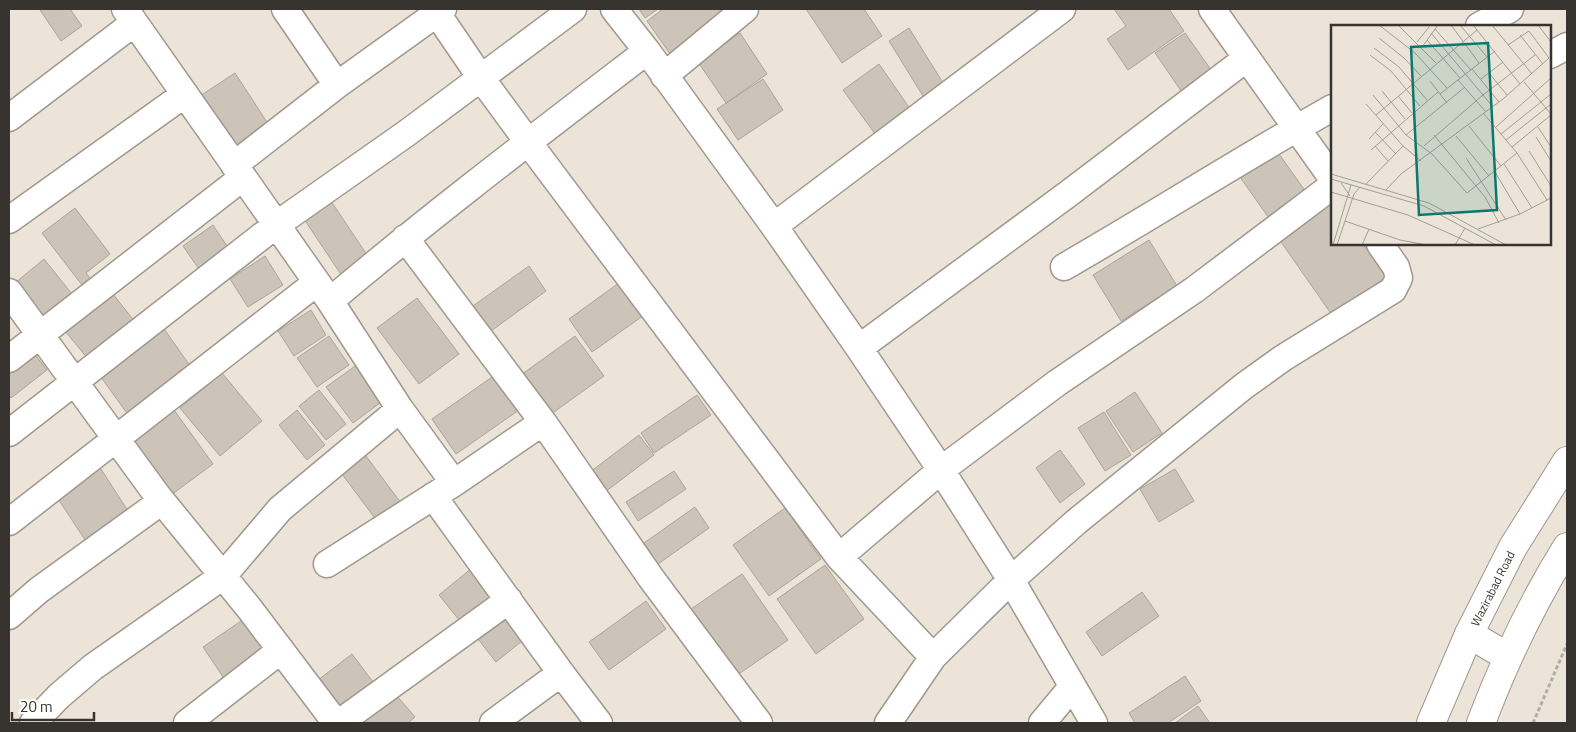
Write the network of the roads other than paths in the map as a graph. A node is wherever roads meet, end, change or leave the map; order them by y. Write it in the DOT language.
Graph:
graph roads {
  1 [pos="286,9"];
  2 [pos="574,9"];
  3 [pos="614,9"];
  4 [pos="745,9"];
  5 [pos="1062,9"];
  6 [pos="1212,9"];
  7 [pos="1510,9"];
  8 [pos="438,10"];
  9 [pos="129,16"];
  10 [pos="1481,25"];
  11 [pos="1567,46"];
  12 [pos="646,51"];
  13 [pos="1551,54"];
  14 [pos="1246,58"];
  15 [pos="664,76"];
  16 [pos="481,78"];
  17 [pos="337,86"];
  18 [pos="185,94"];
  19 [pos="1331,109"];
  20 [pos="9,118"];
  21 [pos="1296,128"];
  22 [pos="528,142"];
  23 [pos="238,171"];
  24 [pos="1331,177"];
  25 [pos="1331,187"];
  26 [pos="9,220"];
  27 [pos="276,225"];
  28 [pos="774,226"];
  29 [pos="404,238"];
  30 [pos="1381,245"];
  31 [pos="1064,267"];
  32 [pos="9,292"];
  33 [pos="323,292"];
  34 [pos="40,335"];
  35 [pos="859,348"];
  36 [pos="9,359"];
  37 [pos="75,383"];
  38 [pos="400,409"];
  39 [pos="543,422"];
  40 [pos="9,433"];
  41 [pos="116,438"];
  42 [pos="1567,461"];
  43 [pos="941,470"];
  44 [pos="444,489"];
  45 [pos="162,501"];
  46 [pos="9,522"];
  47 [pos="1567,547"];
  48 [pos="839,557"];
  49 [pos="327,564"];
  50 [pos="222,576"];
  51 [pos="1011,580"];
  52 [pos="508,600"];
  53 [pos="9,616"];
  54 [pos="1469,634"];
  55 [pos="281,650"];
  56 [pos="933,657"];
  57 [pos="1508,657"];
  58 [pos="561,674"];
  59 [pos="1072,687"];
  60 [pos="33,723"];
  61 [pos="187,723"];
  62 [pos="338,723"];
  63 [pos="494,723"];
  64 [pos="600,723"];
  65 [pos="759,723"];
  66 [pos="888,723"];
  67 [pos="1042,723"];
  68 [pos="1094,723"];
  69 [pos="1431,723"];
  70 [pos="1481,723"];
  1 -- 17 [label="street"];
  2 -- 16 [label="street"];
  3 -- 12 [label="street"];
  4 -- 15 [label="street"];
  5 -- 28 [label="street"];
  6 -- 14 [label="street"];
  7 -- 10 [label="street"];
  8 -- 16 [label="street"];
  8 -- 17 [label="street"];
  9 -- 18 [label="street"];
  9 -- 20 [label="street"];
  11 -- 13 [label="street"];
  12 -- 15 [label="street"];
  12 -- 22 [label="street"];
  14 -- 21 [label="street"];
  14 -- 35 [label="street"];
  15 -- 28 [label="street"];
  16 -- 22 [label="street"];
  16 -- 27 [label="street"];
  17 -- 23 [label="street"];
  18 -- 23 [label="street"];
  18 -- 26 [label="street"];
  19 -- 21 [label="street"];
  21 -- 24 [label="street"];
  21 -- 31 [label="street"];
  22 -- 29 [label="street"];
  22 -- 48 [label="street"];
  23 -- 27 [label="street"];
  23 -- 34 [label="street"];
  25 -- 43 [label="street"];
  27 -- 33 [label="street"];
  27 -- 37 [label="street"];
  28 -- 35 [label="street"];
  29 -- 33 [label="street"];
  29 -- 39 [label="street"];
  30 -- 51 [label="street"];
  32 -- 34 [label="street"];
  33 -- 38 [label="street"];
  33 -- 41 [label="street"];
  34 -- 36 [label="street"];
  34 -- 37 [label="street"];
  35 -- 43 [label="street"];
  37 -- 40 [label="street"];
  37 -- 41 [label="street"];
  38 -- 44 [label="street"];
  38 -- 50 [label="street"];
  39 -- 44 [label="street"];
  39 -- 65 [label="street"];
  41 -- 45 [label="street"];
  41 -- 46 [label="street"];
  42 -- 54 [label="main road, Wazirabad Road"];
  43 -- 48 [label="street"];
  43 -- 51 [label="street"];
  44 -- 49 [label="street"];
  44 -- 52 [label="street"];
  45 -- 50 [label="street"];
  45 -- 53 [label="street"];
  47 -- 57 [label="main road"];
  48 -- 56 [label="street"];
  50 -- 55 [label="street"];
  50 -- 60 [label="street"];
  51 -- 56 [label="street"];
  51 -- 59 [label="street"];
  52 -- 58 [label="street"];
  52 -- 62 [label="street"];
  54 -- 57 [label="main road"];
  54 -- 69 [label="main road, Wazirabad Road"];
  55 -- 61 [label="street"];
  55 -- 62 [label="street"];
  56 -- 66 [label="street"];
  57 -- 70 [label="main road"];
  58 -- 63 [label="street"];
  58 -- 64 [label="street"];
  59 -- 67 [label="street"];
  59 -- 68 [label="street"];
}
